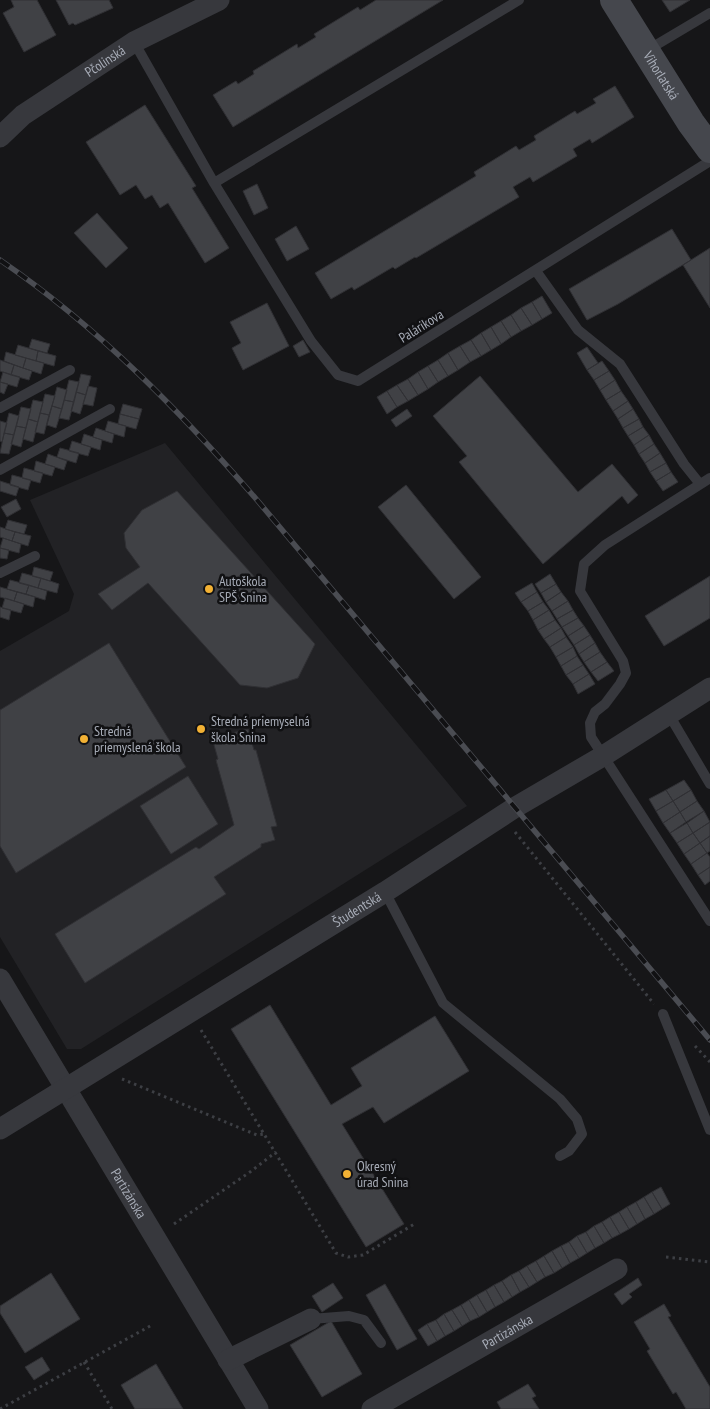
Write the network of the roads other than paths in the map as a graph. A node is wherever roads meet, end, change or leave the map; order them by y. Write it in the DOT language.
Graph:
graph roads {
  1 [pos="219,0"];
  2 [pos="519,0"];
  3 [pos="614,0"];
  4 [pos="710,13"];
  5 [pos="134,42"];
  6 [pos="646,50"];
  7 [pos="0,137"];
  8 [pos="710,149"];
  9 [pos="710,161"];
  10 [pos="214,183"];
  11 [pos="536,271"];
  12 [pos="70,370"];
  13 [pos="0,408"];
  14 [pos="110,409"];
  15 [pos="0,470"];
  16 [pos="710,478"];
  17 [pos="700,484"];
  18 [pos="35,556"];
  19 [pos="0,573"];
  20 [pos="710,688"];
  21 [pos="668,713"];
  22 [pos="603,756"];
  23 [pos="710,784"];
  24 [pos="386,892"];
  25 [pos="710,921"];
  26 [pos="0,979"];
  27 [pos="663,1014"];
  28 [pos="65,1088"];
  29 [pos="0,1129"];
  30 [pos="710,1130"];
  31 [pos="560,1156"];
  32 [pos="617,1269"];
  33 [pos="311,1319"];
  34 [pos="380,1342"];
  35 [pos="228,1360"];
  36 [pos="258,1409"];
  37 [pos="372,1409"];
  1 -- 5 [label="street, Pčolinská"];
  2 -- 10 [label="lane"];
  3 -- 6 [label="main road, Vihorlatská"];
  4 -- 6 [label="lane"];
  5 -- 7 [label="street, Pčolinská"];
  5 -- 10 [label="lane, Palárikova"];
  6 -- 8 [label="main road, Vihorlatská"];
  9 -- 11 [label="lane, Palárikova"];
  10 -- 11 [label="lane, Palárikova"];
  11 -- 17 [label="lane"];
  12 -- 13 [label="lane"];
  14 -- 15 [label="lane"];
  16 -- 17 [label="lane"];
  17 -- 22 [label="lane"];
  18 -- 19 [label="lane"];
  20 -- 21 [label="street, Študentská"];
  21 -- 22 [label="street, Študentská"];
  21 -- 23 [label="lane"];
  22 -- 24 [label="street, Študentská"];
  22 -- 25 [label="lane"];
  24 -- 28 [label="street, Študentská"];
  24 -- 31 [label="lane"];
  26 -- 28 [label="street, Partizánska"];
  27 -- 30 [label="lane"];
  28 -- 29 [label="street, Študentská"];
  28 -- 35 [label="street, Partizánska"];
  32 -- 37 [label="street, Partizánska"];
  33 -- 34 [label="lane"];
  33 -- 35 [label="street"];
  35 -- 36 [label="street, Partizánska"];
}
